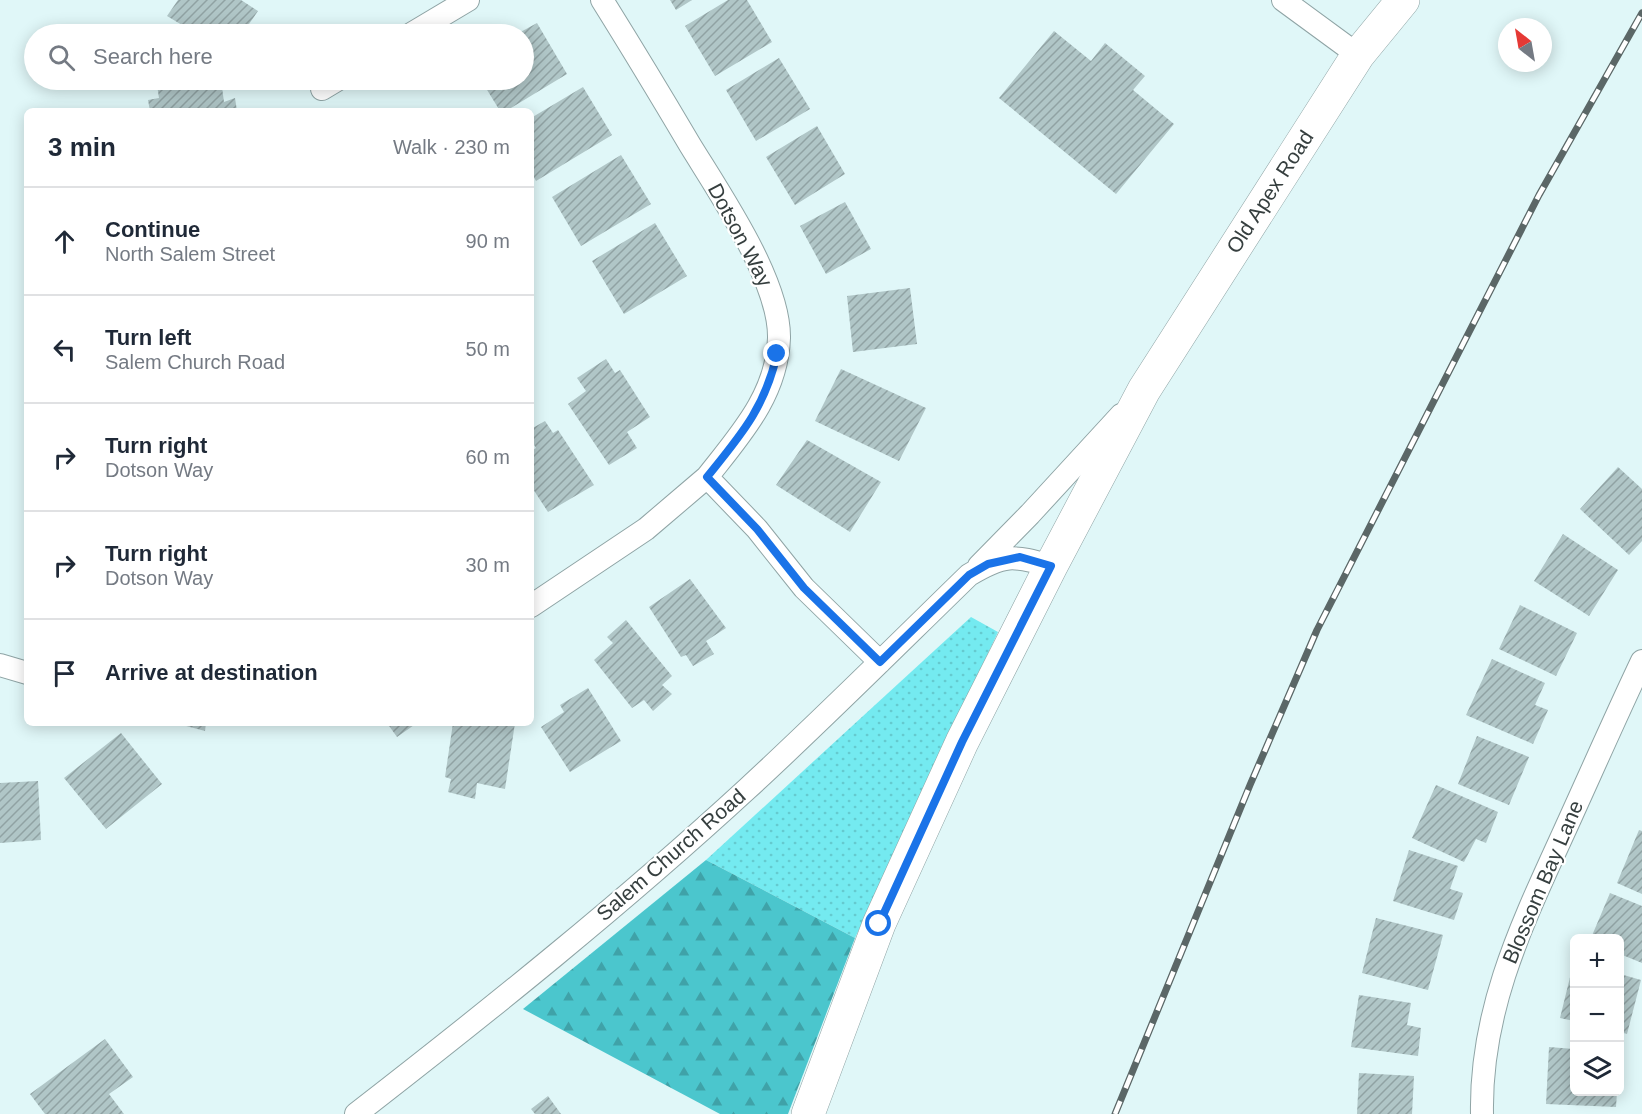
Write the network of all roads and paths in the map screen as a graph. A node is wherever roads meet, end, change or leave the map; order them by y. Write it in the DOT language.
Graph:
graph roads {
  1 [pos="468,0"];
  2 [pos="603,0"];
  3 [pos="1283,0"];
  4 [pos="1403,0"];
  5 [pos="428,24"];
  6 [pos="1358,54"];
  7 [pos="1144,390"];
  8 [pos="707,477"];
  9 [pos="1051,566"];
  10 [pos="969,575"];
  11 [pos="534,604"];
  12 [pos="1642,661"];
  13 [pos="880,662"];
  14 [pos="0,665"];
  15 [pos="24,672"];
  16 [pos="356,1114"];
  17 [pos="808,1114"];
  18 [pos="1482,1114"];
  1 -- 5 [label="street"];
  2 -- 8 [label="street, Dotson Way"];
  3 -- 6 [label="street"];
  4 -- 6 [label="main road, Old Apex Road"];
  6 -- 7 [label="main road, Old Apex Road"];
  7 -- 9 [label="main road, Old Apex Road"];
  7 -- 10 [label="street, Salem Church Road"];
  8 -- 11 [label="street, Dotson Way"];
  8 -- 13 [label="street"];
  9 -- 10 [label="street, Salem Church Road"];
  9 -- 17 [label="main road, Old Apex Road"];
  10 -- 13 [label="street, Salem Church Road"];
  12 -- 18 [label="street, Blossom Bay Lane"];
  13 -- 16 [label="street, Salem Church Road"];
  14 -- 15 [label="street"];
}
